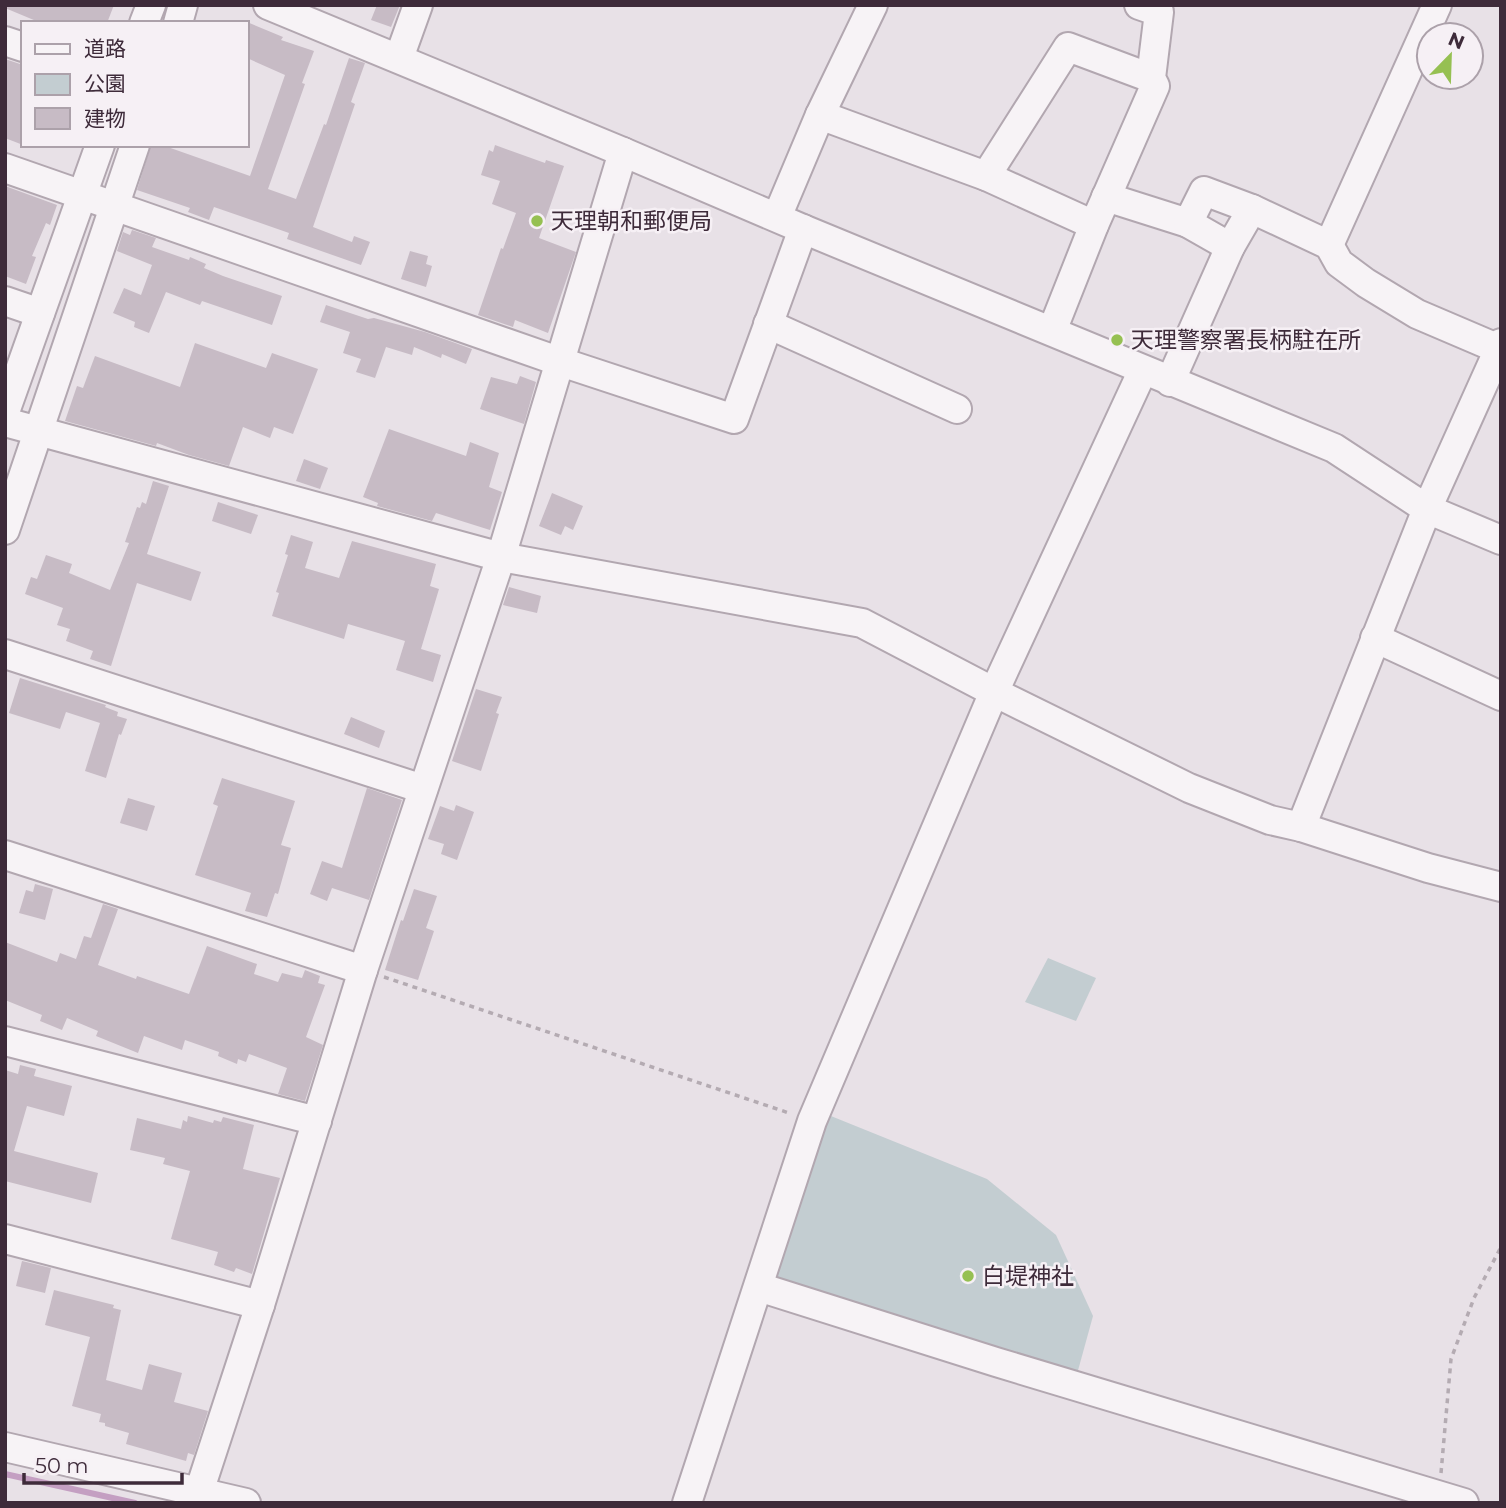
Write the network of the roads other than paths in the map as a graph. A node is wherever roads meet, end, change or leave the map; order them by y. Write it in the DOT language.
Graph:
graph roads {
  1 [pos="268,5"];
  2 [pos="418,5"];
  3 [pos="873,5"];
  4 [pos="1437,5"];
  5 [pos="1153,8"];
  6 [pos="399,58"];
  7 [pos="1151,78"];
  8 [pos="820,115"];
  9 [pos="99,147"];
  10 [pos="134,147"];
  11 [pos="623,152"];
  12 [pos="5,168"];
  13 [pos="986,176"];
  14 [pos="81,196"];
  15 [pos="1106,197"];
  16 [pos="113,207"];
  17 [pos="1252,209"];
  18 [pos="777,217"];
  19 [pos="1188,223"];
  20 [pos="1094,225"];
  21 [pos="803,229"];
  22 [pos="1329,245"];
  23 [pos="1230,247"];
  24 [pos="5,301"];
  25 [pos="40,313"];
  26 [pos="768,324"];
  27 [pos="1052,331"];
  28 [pos="1500,346"];
  29 [pos="561,362"];
  30 [pos="1143,370"];
  31 [pos="1170,382"];
  32 [pos="957,409"];
  33 [pos="5,412"];
  34 [pos="5,422"];
  35 [pos="38,433"];
  36 [pos="1427,509"];
  37 [pos="5,530"];
  38 [pos="1501,540"];
  39 [pos="501,557"];
  40 [pos="1375,638"];
  41 [pos="5,654"];
  42 [pos="994,692"];
  43 [pos="1501,696"];
  44 [pos="423,789"];
  45 [pos="1301,827"];
  46 [pos="5,855"];
  47 [pos="1501,887"];
  48 [pos="363,970"];
  49 [pos="5,1041"];
  50 [pos="317,1121"];
  51 [pos="5,1239"];
  52 [pos="759,1287"];
  53 [pos="260,1305"];
  54 [pos="5,1447"];
  55 [pos="199,1492"];
  56 [pos="1451,1498"];
  57 [pos="246,1503"];
  58 [pos="687,1503"];
  1 -- 6 [label="street"];
  2 -- 6 [label="street"];
  3 -- 8 [label="street"];
  4 -- 22 [label="street"];
  5 -- 7 [label="street"];
  6 -- 11 [label="street"];
  7 -- 13 [label="street"];
  7 -- 15 [label="street"];
  8 -- 13 [label="street"];
  8 -- 18 [label="street"];
  9 -- 14 [label="street"];
  10 -- 16 [label="street"];
  11 -- 18 [label="street"];
  11 -- 29 [label="street"];
  12 -- 14 [label="street"];
  13 -- 20 [label="street"];
  14 -- 16 [label="street"];
  14 -- 25 [label="street"];
  15 -- 19 [label="street"];
  15 -- 20 [label="street"];
  16 -- 29 [label="street"];
  16 -- 35 [label="street"];
  17 -- 19 [label="street"];
  17 -- 22 [label="street"];
  17 -- 23 [label="street"];
  18 -- 21 [label="street"];
  19 -- 23 [label="street"];
  20 -- 27 [label="street"];
  21 -- 26 [label="street"];
  21 -- 27 [label="street"];
  22 -- 28 [label="street"];
  23 -- 31 [label="street"];
  24 -- 25 [label="street"];
  25 -- 33 [label="street"];
  26 -- 29 [label="street"];
  26 -- 32 [label="street"];
  27 -- 30 [label="street"];
  28 -- 36 [label="street"];
  29 -- 39 [label="street"];
  30 -- 31 [label="street"];
  30 -- 42 [label="street"];
  31 -- 36 [label="street"];
  34 -- 35 [label="street"];
  35 -- 37 [label="street"];
  35 -- 39 [label="street"];
  36 -- 38 [label="street"];
  36 -- 40 [label="street"];
  39 -- 42 [label="street"];
  39 -- 44 [label="street"];
  40 -- 43 [label="street"];
  40 -- 45 [label="street"];
  41 -- 44 [label="street"];
  42 -- 45 [label="street"];
  42 -- 52 [label="street"];
  44 -- 48 [label="street"];
  45 -- 47 [label="street"];
  46 -- 48 [label="street"];
  48 -- 50 [label="street"];
  49 -- 50 [label="street"];
  50 -- 53 [label="street"];
  51 -- 53 [label="street"];
  52 -- 56 [label="street"];
  52 -- 58 [label="street"];
  53 -- 55 [label="street"];
  54 -- 55 [label="street"];
  55 -- 57 [label="street"];
}
